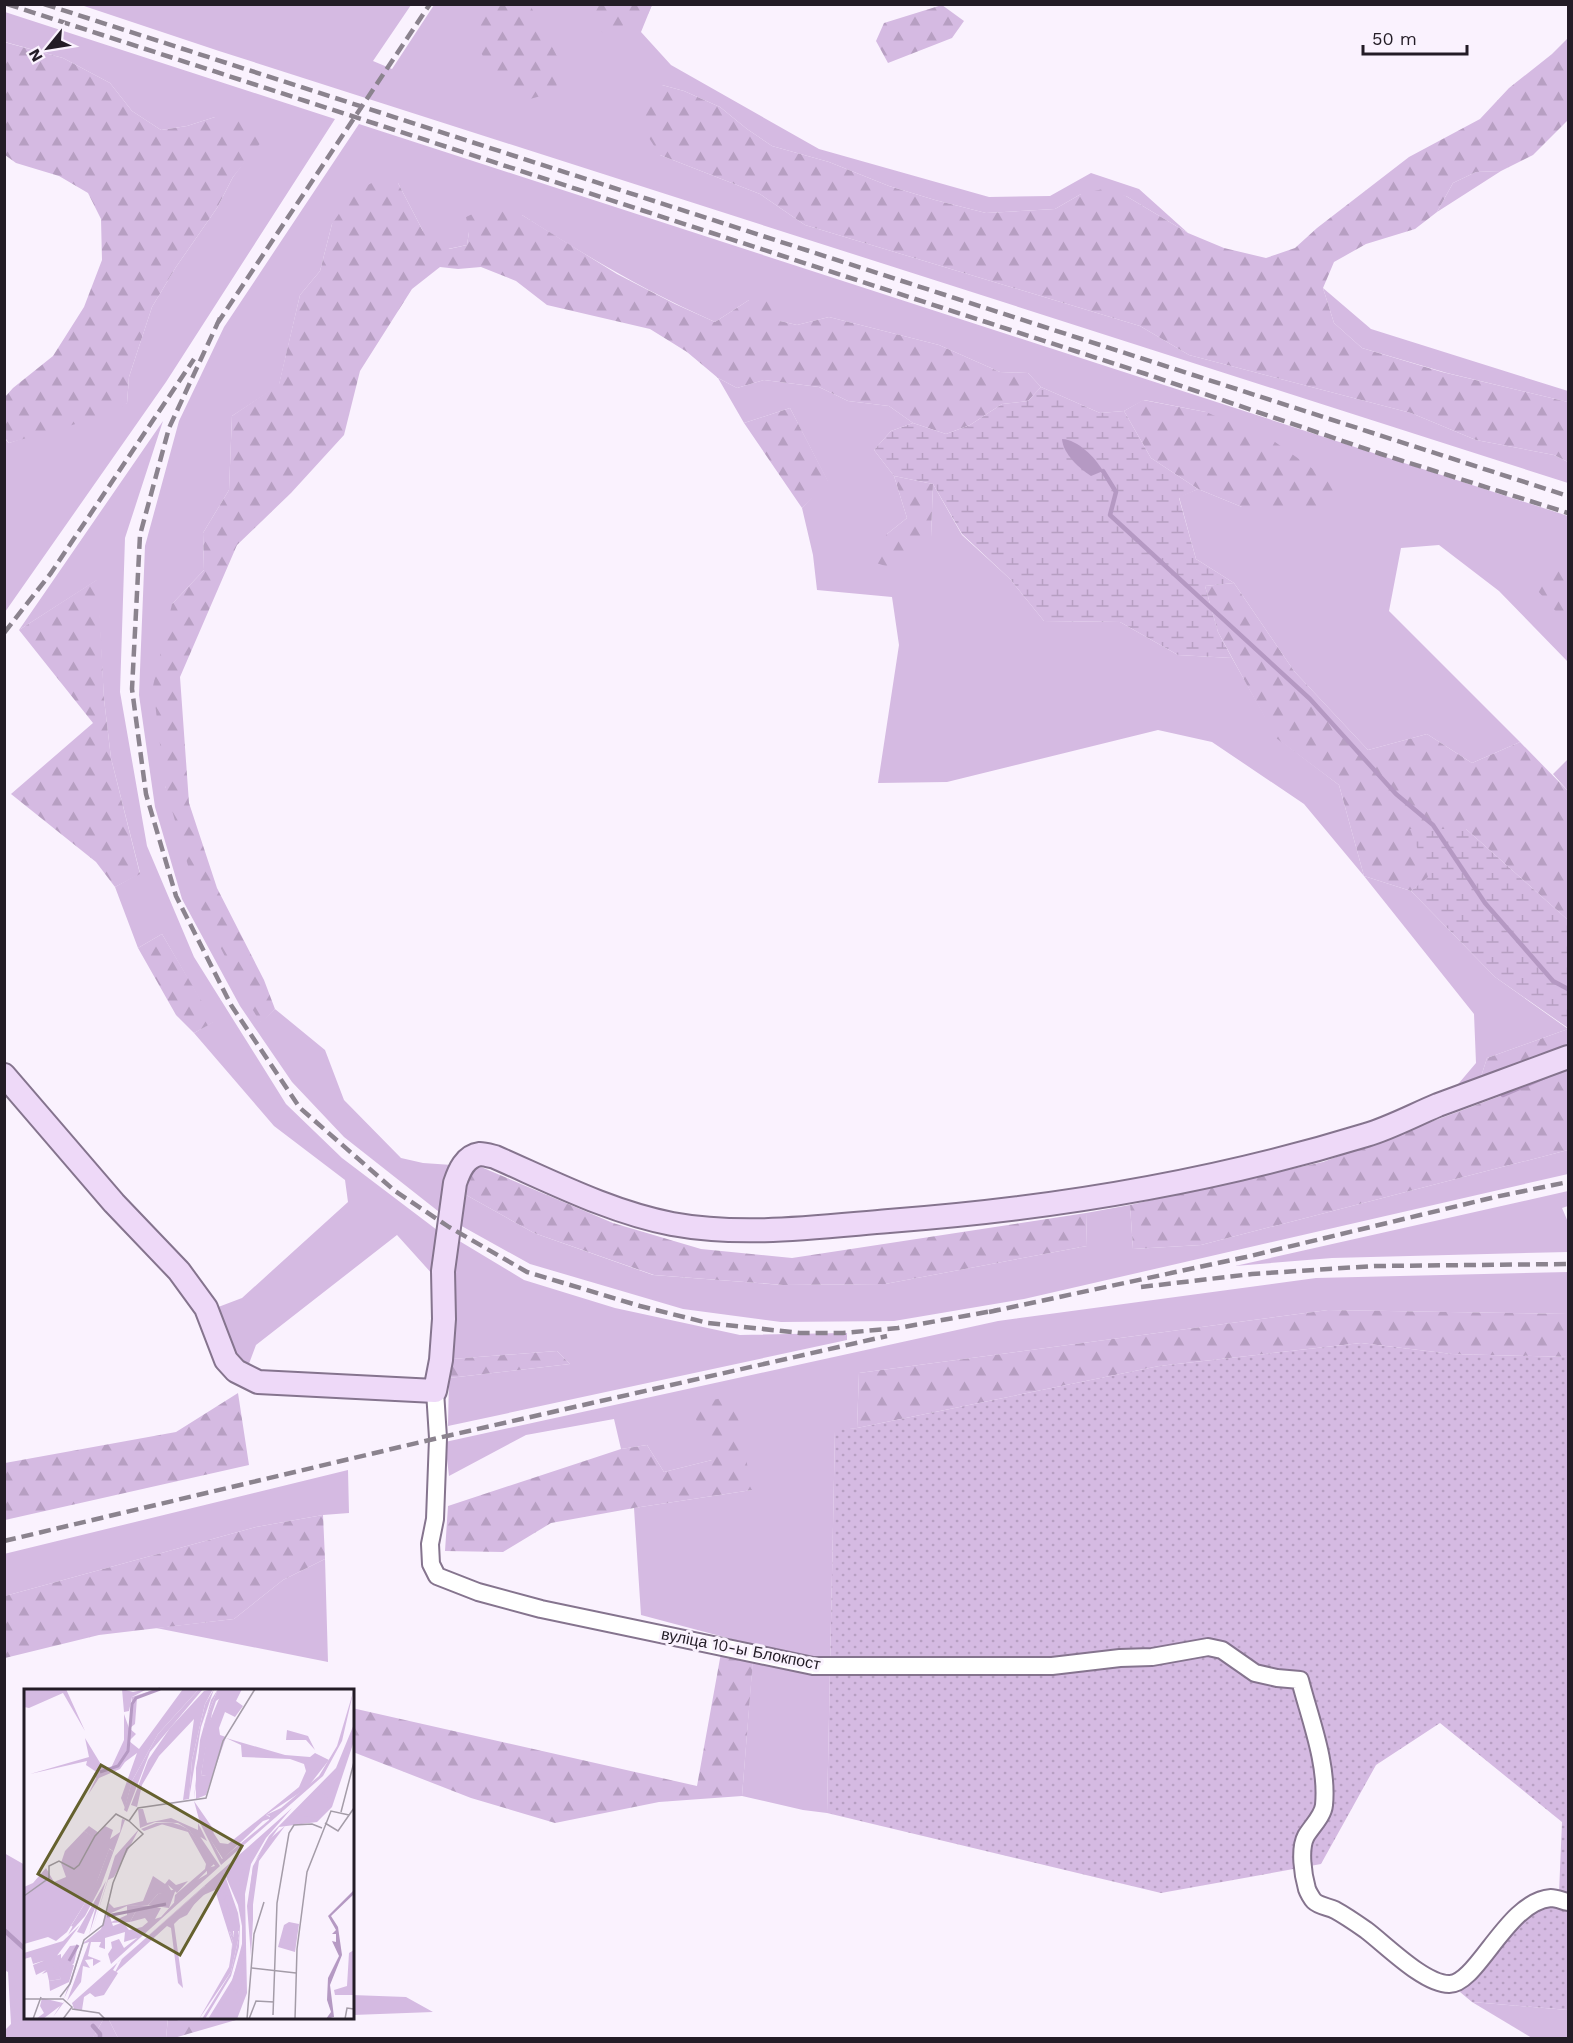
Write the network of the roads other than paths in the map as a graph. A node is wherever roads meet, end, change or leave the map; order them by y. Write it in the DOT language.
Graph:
graph roads {
  1 [pos="1569,1057"];
  2 [pos="4,1075"];
  3 [pos="435,1391"];
  4 [pos="1569,1902"];
  1 -- 3 [label="street"];
  2 -- 3 [label="street"];
  3 -- 4 [label="street, вуліца 10-ы Блокпост"];
}
